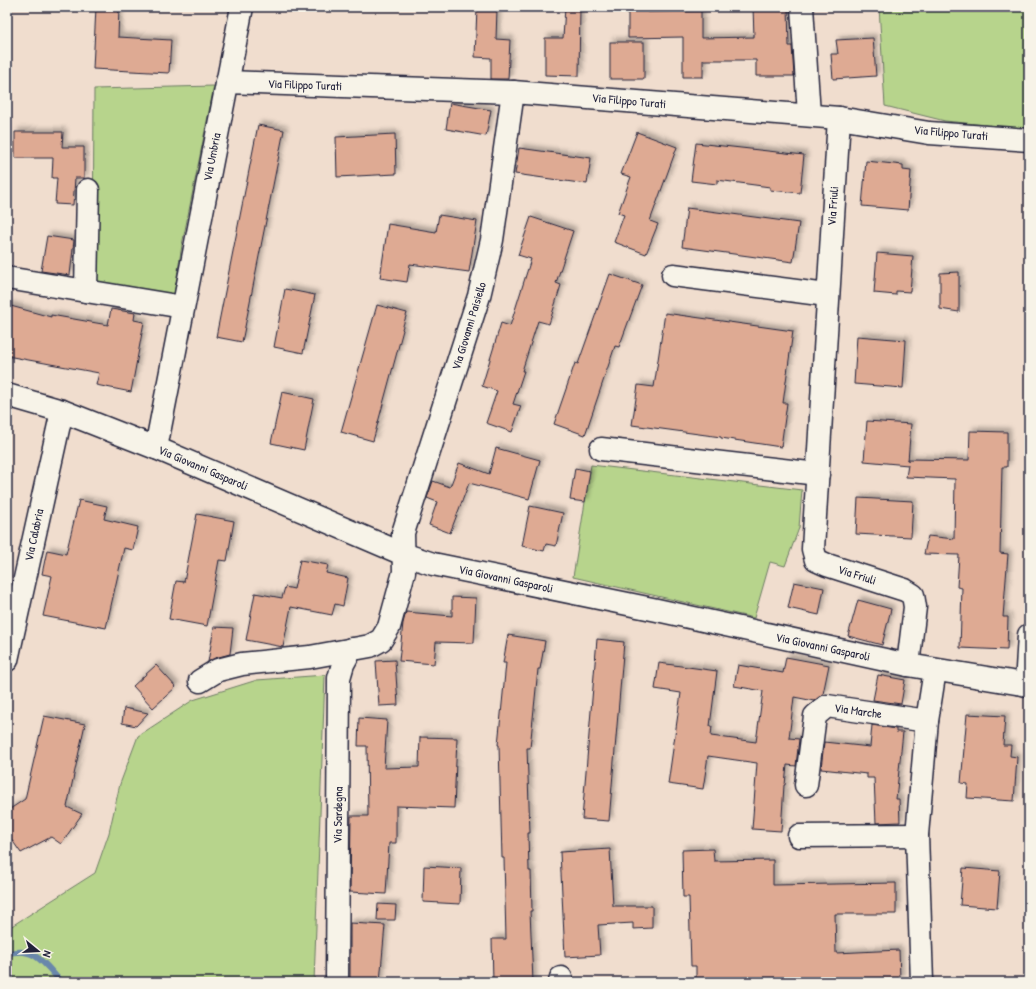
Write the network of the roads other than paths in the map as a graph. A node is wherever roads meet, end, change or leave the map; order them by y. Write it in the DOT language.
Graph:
graph roads {
  1 [pos="242,7"];
  2 [pos="802,7"];
  3 [pos="227,82"];
  4 [pos="513,92"];
  5 [pos="809,115"];
  6 [pos="839,118"];
  7 [pos="1029,140"];
  8 [pos="88,190"];
  9 [pos="673,275"];
  10 [pos="7,278"];
  11 [pos="86,291"];
  12 [pos="828,295"];
  13 [pos="183,307"];
  14 [pos="7,395"];
  15 [pos="62,411"];
  16 [pos="156,448"];
  17 [pos="601,449"];
  18 [pos="818,474"];
  19 [pos="403,554"];
  20 [pos="11,625"];
  21 [pos="1029,635"];
  22 [pos="350,649"];
  23 [pos="7,660"];
  24 [pos="908,665"];
  25 [pos="935,670"];
  26 [pos="200,681"];
  27 [pos="1028,685"];
  28 [pos="927,721"];
  29 [pos="806,785"];
  30 [pos="917,835"];
  31 [pos="799,836"];
  32 [pos="336,982"];
  33 [pos="922,982"];
  1 -- 3 [label="street, Via Umbria"];
  2 -- 5 [label="street"];
  3 -- 4 [label="street, Via Filippo Turati"];
  3 -- 13 [label="street, Via Umbria"];
  4 -- 5 [label="street, Via Filippo Turati"];
  4 -- 19 [label="street, Via Giovanni Paisiello"];
  5 -- 6 [label="street, Via Filippo Turati"];
  6 -- 7 [label="street, Via Filippo Turati"];
  6 -- 12 [label="street, Via Friuli"];
  8 -- 11 [label="street"];
  9 -- 12 [label="street"];
  10 -- 11 [label="street"];
  11 -- 13 [label="street"];
  12 -- 18 [label="street, Via Friuli"];
  13 -- 16 [label="street, Via Umbria"];
  14 -- 15 [label="street, Via Giovanni Gasparoli"];
  15 -- 16 [label="street, Via Giovanni Gasparoli"];
  15 -- 20 [label="street, Via Calabria"];
  16 -- 19 [label="street, Via Giovanni Gasparoli"];
  17 -- 18 [label="street"];
  18 -- 24 [label="street, Via Friuli"];
  19 -- 22 [label="street"];
  19 -- 24 [label="street, Via Giovanni Gasparoli"];
  20 -- 23 [label="street, Via Calabria"];
  21 -- 27 [label="street"];
  22 -- 26 [label="street"];
  22 -- 32 [label="street, Via Sardegna"];
  24 -- 25 [label="street, Via Giovanni Gasparoli"];
  25 -- 27 [label="street, Via Giovanni Gasparoli"];
  25 -- 28 [label="street"];
  28 -- 29 [label="street, Via Marche"];
  28 -- 30 [label="street"];
  30 -- 31 [label="street"];
  30 -- 33 [label="street"];
}
